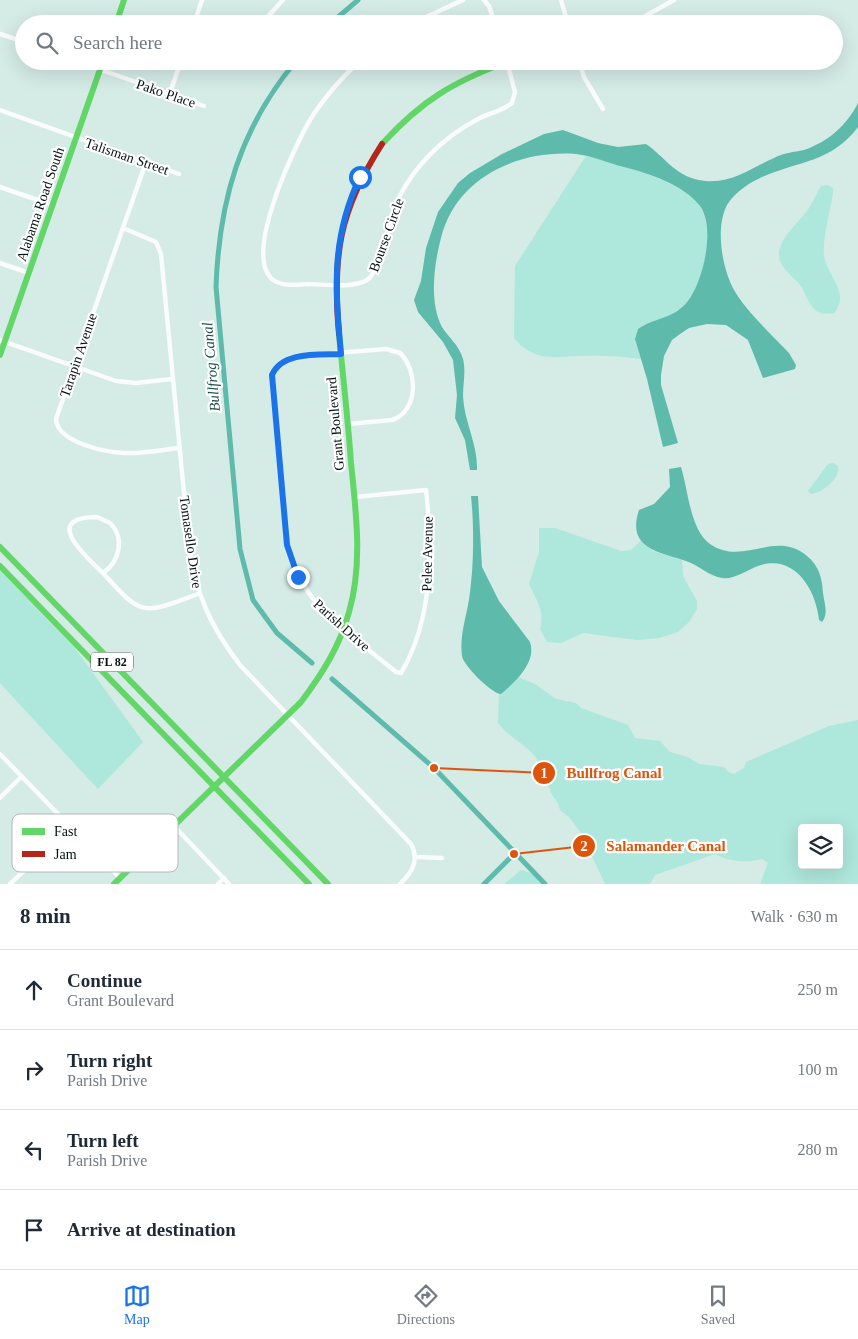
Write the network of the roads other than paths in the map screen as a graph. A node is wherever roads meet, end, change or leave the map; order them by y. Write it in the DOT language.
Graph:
graph roads {
  1 [pos="124,0"];
  2 [pos="202,0"];
  3 [pos="283,0"];
  4 [pos="463,0"];
  5 [pos="484,0"];
  6 [pos="560,0"];
  7 [pos="674,0"];
  8 [pos="119,15"];
  9 [pos="197,15"];
  10 [pos="269,15"];
  11 [pos="430,15"];
  12 [pos="492,15"];
  13 [pos="565,15"];
  14 [pos="647,15"];
  15 [pos="0,34"];
  16 [pos="15,39"];
  17 [pos="100,70"];
  18 [pos="178,70"];
  19 [pos="352,70"];
  20 [pos="482,70"];
  21 [pos="509,70"];
  22 [pos="582,70"];
  23 [pos="170,93"];
  24 [pos="204,106"];
  25 [pos="0,110"];
  26 [pos="603,110"];
  27 [pos="76,138"];
  28 [pos="146,162"];
  29 [pos="179,174"];
  30 [pos="0,186"];
  31 [pos="52,205"];
  32 [pos="123,228"];
  33 [pos="0,263"];
  34 [pos="28,273"];
  35 [pos="335,284"];
  36 [pos="2,341"];
  37 [pos="341,354"];
  38 [pos="0,355"];
  39 [pos="74,367"];
  40 [pos="172,379"];
  41 [pos="348,424"];
  42 [pos="179,448"];
  43 [pos="355,497"];
  44 [pos="0,547"];
  45 [pos="0,566"];
  46 [pos="103,572"];
  47 [pos="198,594"];
  48 [pos="344,629"];
  49 [pos="401,674"];
  50 [pos="288,716"];
  51 [pos="0,754"];
  52 [pos="22,777"];
  53 [pos="225,778"];
  54 [pos="213,785"];
  55 [pos="0,798"];
  56 [pos="58,814"];
  57 [pos="178,822"];
  58 [pos="178,830"];
  59 [pos="416,858"];
  60 [pos="442,858"];
  61 [pos="23,872"];
  62 [pos="114,872"];
  63 [pos="126,872"];
  64 [pos="120,878"];
  65 [pos="224,878"];
  66 [pos="10,884"];
  67 [pos="114,884"];
  68 [pos="218,884"];
  69 [pos="229,884"];
  70 [pos="310,884"];
  71 [pos="328,884"];
  72 [pos="400,884"];
  1 -- 8 [label="main road"];
  2 -- 9 [label="street"];
  3 -- 10 [label="street"];
  4 -- 11 [label="street"];
  5 -- 12 [label="street"];
  6 -- 13 [label="street"];
  7 -- 14 [label="street"];
  15 -- 16 [label="street"];
  17 -- 23 [label="street, Pako Place"];
  17 -- 27 [label="main road, Alabama Road South"];
  18 -- 23 [label="street"];
  19 -- 35 [label="street, Bourse Circle"];
  20 -- 35 [label="main road, Grant Boulevard"];
  21 -- 35 [label="street, Bourse Circle"];
  22 -- 26 [label="street"];
  23 -- 24 [label="street, Pako Place"];
  25 -- 27 [label="street, Talisman Street"];
  27 -- 28 [label="street, Talisman Street"];
  27 -- 31 [label="main road, Alabama Road South"];
  28 -- 29 [label="street, Talisman Street"];
  28 -- 32 [label="street, Tarapin Avenue"];
  30 -- 31 [label="street"];
  31 -- 34 [label="main road, Alabama Road South"];
  32 -- 39 [label="street, Tarapin Avenue"];
  32 -- 40 [label="street, Tomasello Drive"];
  33 -- 34 [label="street"];
  34 -- 36 [label="main road, Alabama Road South"];
  35 -- 37 [label="main road, Grant Boulevard"];
  36 -- 38 [label="main road, Alabama Road South"];
  36 -- 39 [label="street"];
  37 -- 41 [label="main road, Grant Boulevard"];
  37 -- 41 [label="street, Parish Drive"];
  37 -- 48 [label="street, Parish Drive"];
  39 -- 40 [label="street"];
  39 -- 42 [label="street, Tarapin Avenue"];
  40 -- 42 [label="street, Tomasello Drive"];
  41 -- 43 [label="main road, Grant Boulevard"];
  42 -- 47 [label="street, Tomasello Drive"];
  43 -- 48 [label="main road, Grant Boulevard"];
  43 -- 49 [label="street, Pelee Avenue"];
  44 -- 53 [label="main road, FL 82"];
  45 -- 54 [label="main road, FL 82"];
  46 -- 46 [label="street"];
  46 -- 47 [label="street"];
  47 -- 50 [label="street, Tomasello Drive"];
  48 -- 49 [label="street, Parish Drive"];
  48 -- 50 [label="main road, Grant Boulevard"];
  50 -- 53 [label="main road, Grant Boulevard"];
  50 -- 59 [label="street, Tomasello Drive"];
  51 -- 52 [label="street"];
  52 -- 55 [label="street"];
  52 -- 56 [label="street"];
  53 -- 54 [label="main road, Grant Boulevard"];
  53 -- 71 [label="main road, FL 82"];
  54 -- 57 [label="main road, Grant Boulevard"];
  54 -- 70 [label="main road, FL 82"];
  58 -- 65 [label="street"];
  59 -- 60 [label="street"];
  59 -- 72 [label="street"];
  61 -- 66 [label="street"];
  62 -- 64 [label="street"];
  63 -- 64 [label="main road, Grant Boulevard"];
  64 -- 67 [label="main road, Grant Boulevard"];
  65 -- 68 [label="street"];
  65 -- 69 [label="street"];
}
